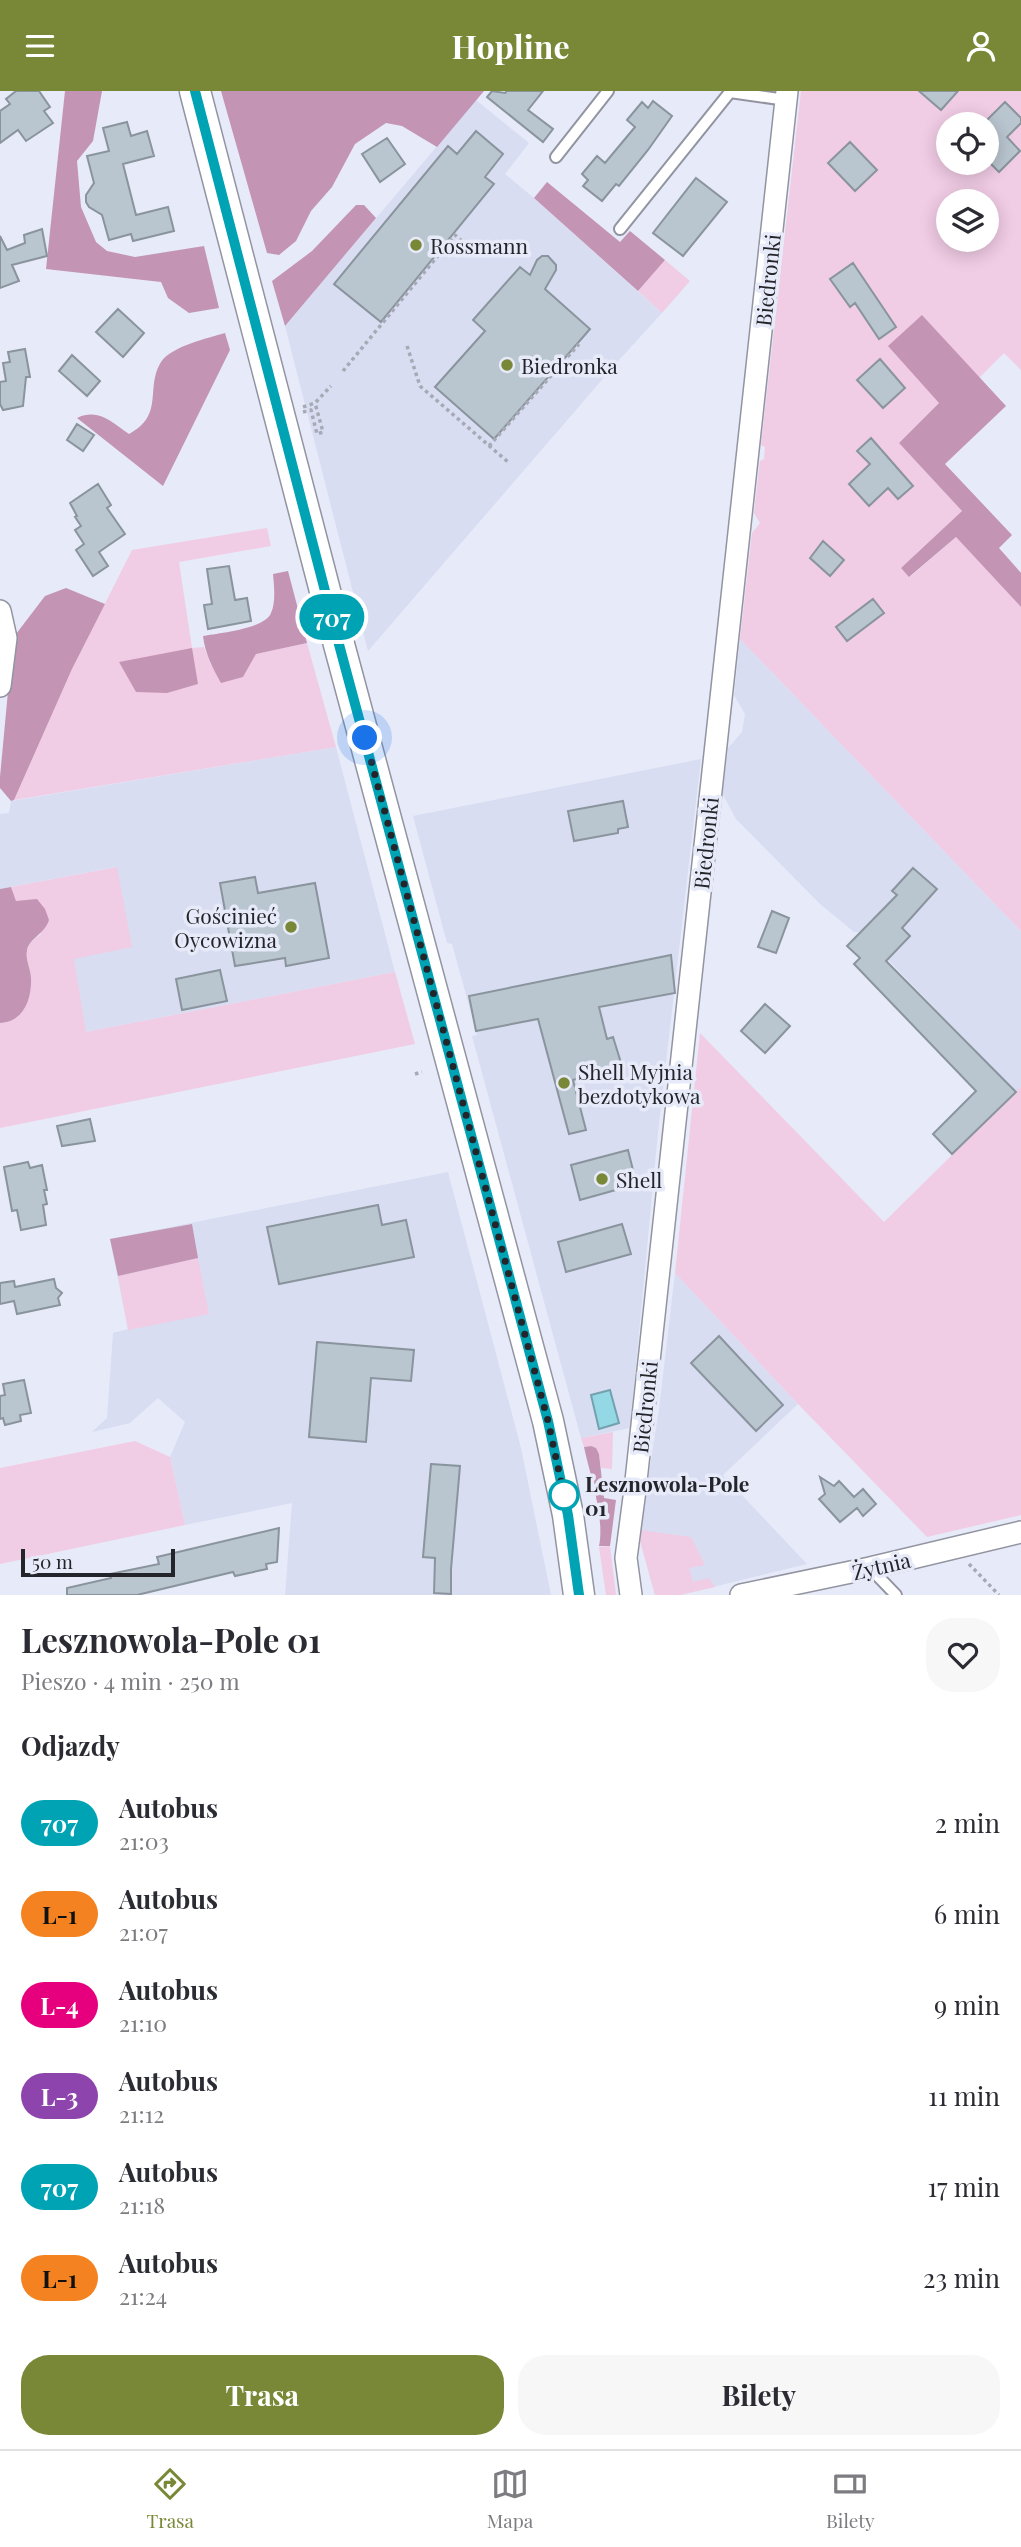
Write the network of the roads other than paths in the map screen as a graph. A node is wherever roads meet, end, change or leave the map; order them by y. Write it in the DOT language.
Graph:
graph roads {
  1 [pos="195,91"];
  2 [pos="608,91"];
  3 [pos="786,95"];
  4 [pos="556,157"];
  5 [pos="620,229"];
  6 [pos="1,622"];
  7 [pos="0,686"];
  8 [pos="1021,1532"];
  9 [pos="870,1568"];
  10 [pos="579,1595"];
  11 [pos="631,1595"];
  12 [pos="741,1595"];
  13 [pos="896,1595"];
  1 -- 10 [label="main road"];
  2 -- 4 [label="lane"];
  3 -- 5 [label="lane"];
  3 -- 11 [label="street, Biedronki"];
  6 -- 7 [label="street"];
  8 -- 9 [label="street, Żytnia"];
  9 -- 12 [label="street, Żytnia"];
  9 -- 13 [label="lane"];
}
